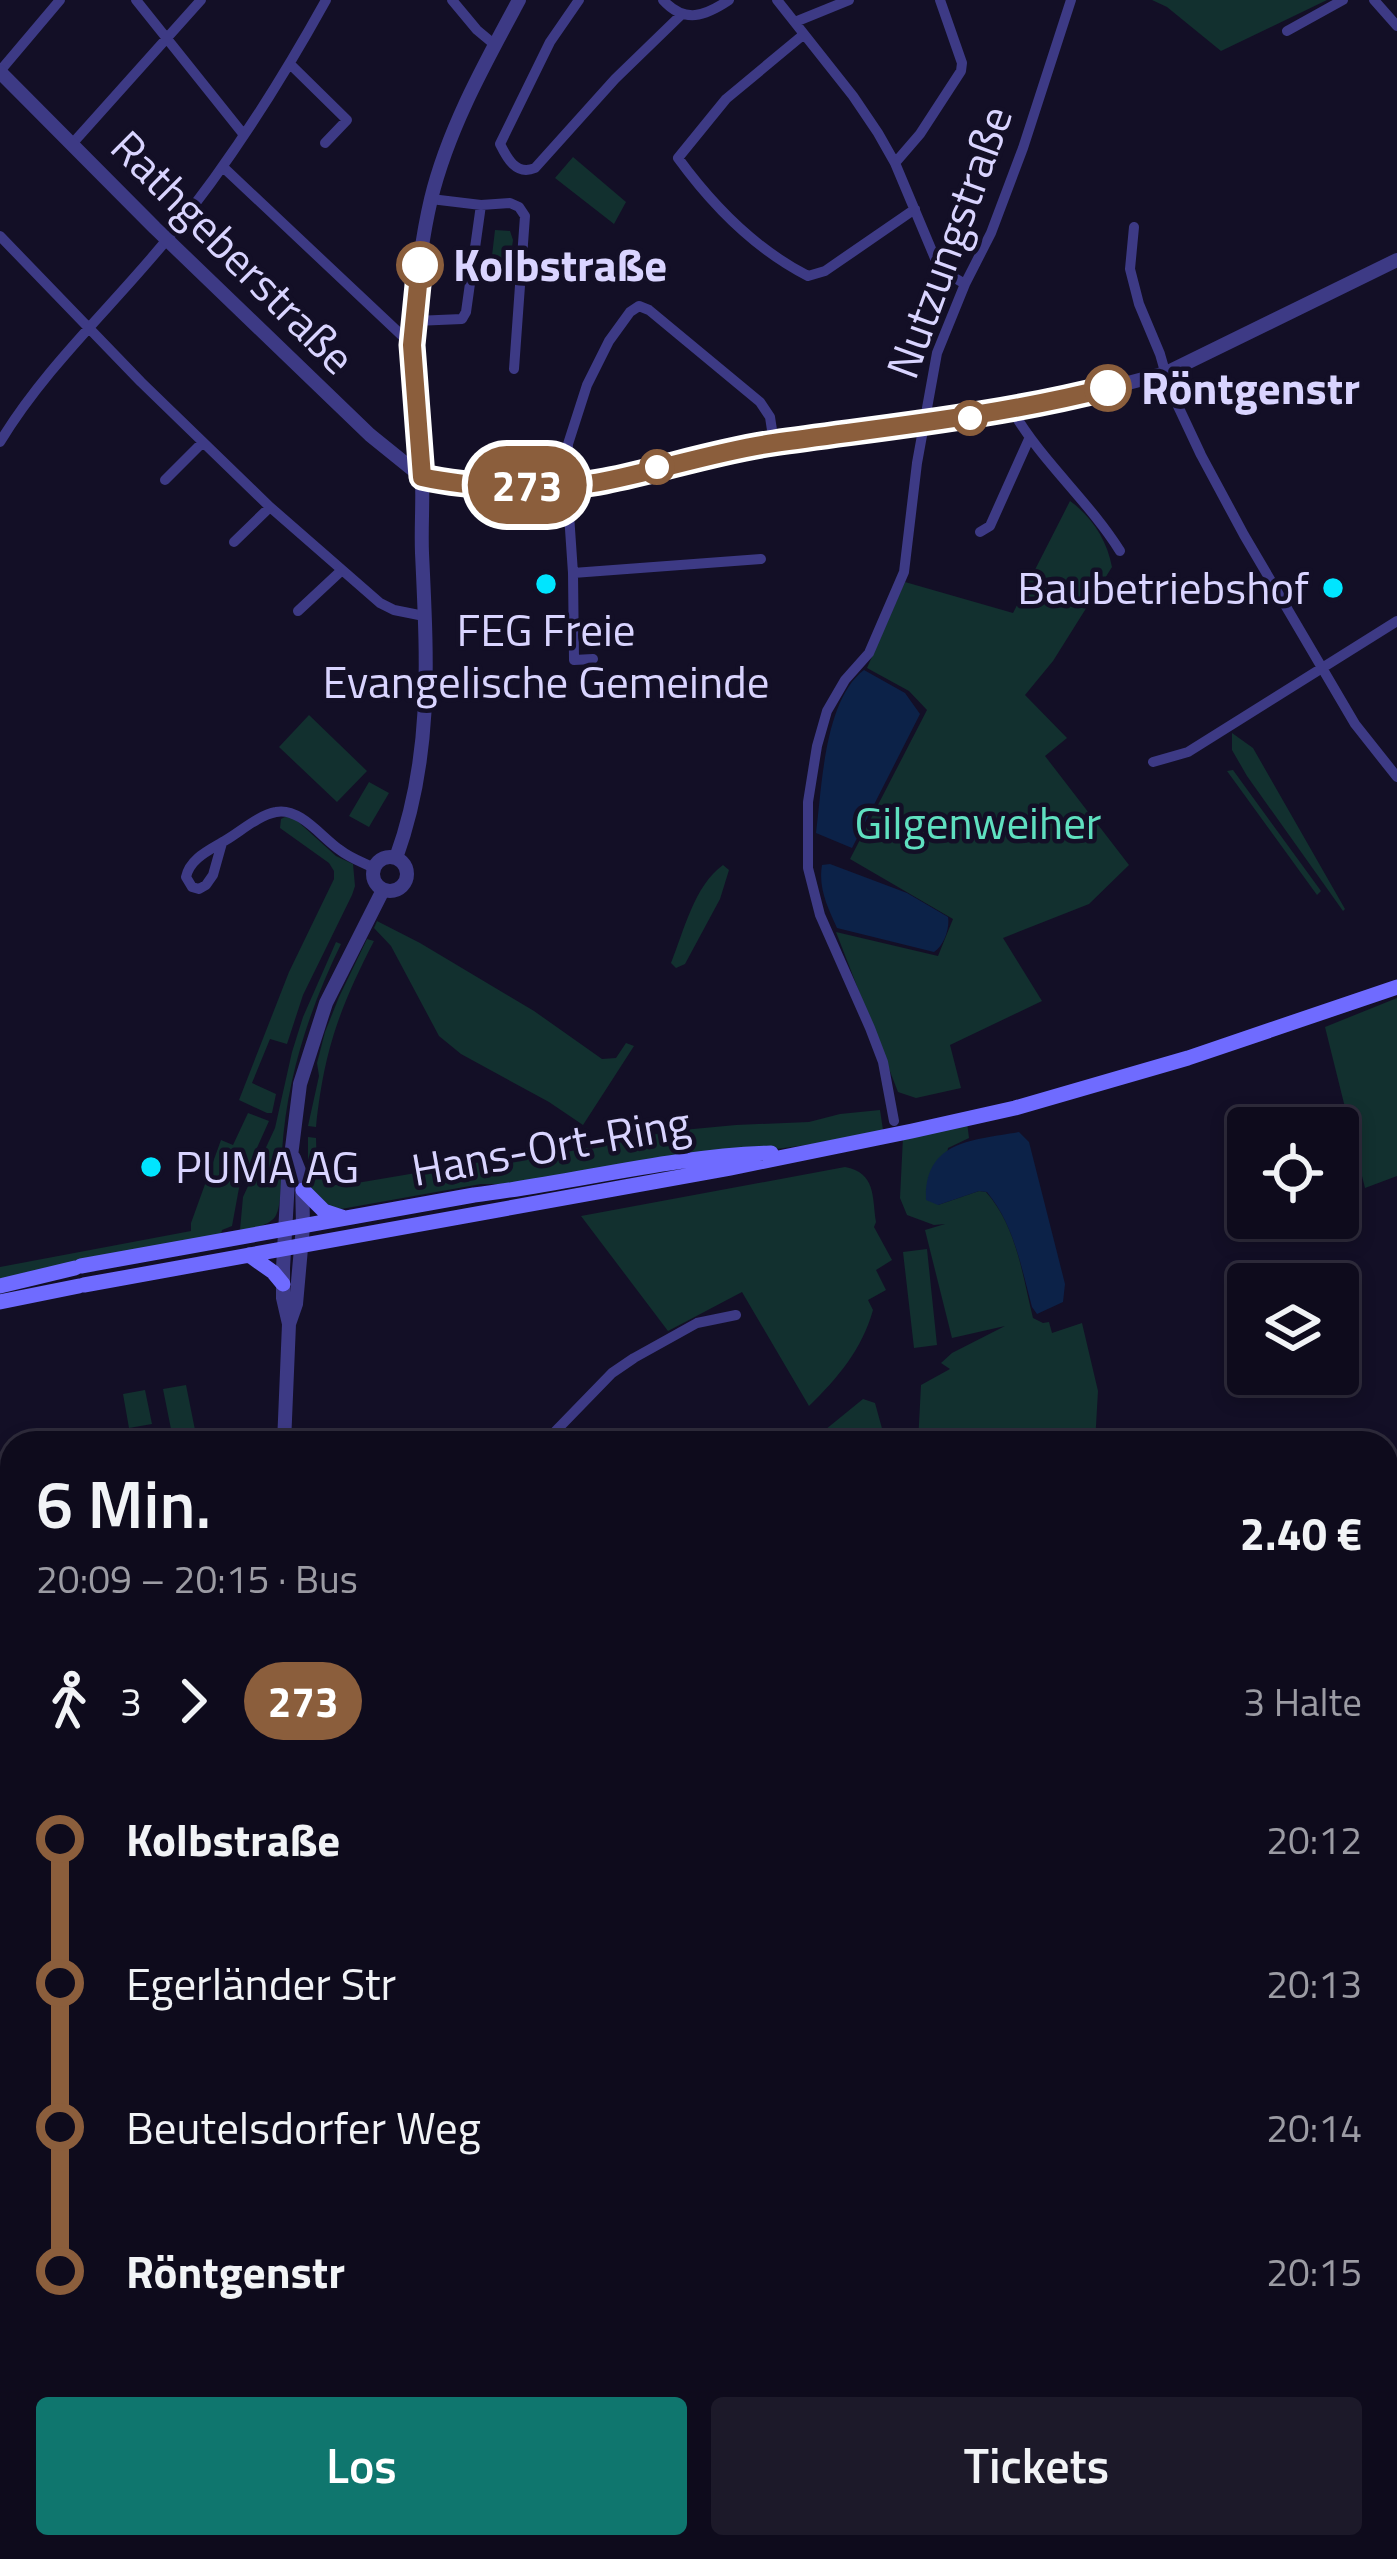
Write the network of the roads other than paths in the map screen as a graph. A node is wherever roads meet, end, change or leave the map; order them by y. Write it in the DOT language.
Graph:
graph roads {
  1 [pos="60,0"];
  2 [pos="136,0"];
  3 [pos="201,0"];
  4 [pos="326,0"];
  5 [pos="452,0"];
  6 [pos="519,0"];
  7 [pos="579,0"];
  8 [pos="663,0"];
  9 [pos="729,0"];
  10 [pos="777,0"];
  11 [pos="809,0"];
  12 [pos="849,0"];
  13 [pos="940,0"];
  14 [pos="1071,0"];
  15 [pos="1343,0"];
  16 [pos="1374,0"];
  17 [pos="814,14"];
  18 [pos="680,15"];
  19 [pos="795,22"];
  20 [pos="1397,26"];
  21 [pos="1287,31"];
  22 [pos="802,35"];
  23 [pos="167,38"];
  24 [pos="495,45"];
  25 [pos="290,64"];
  26 [pos="0,71"];
  27 [pos="244,135"];
  28 [pos="325,143"];
  29 [pos="72,144"];
  30 [pos="895,163"];
  31 [pos="224,167"];
  32 [pos="431,199"];
  33 [pos="481,205"];
  34 [pos="915,209"];
  35 [pos="1134,227"];
  36 [pos="0,236"];
  37 [pos="168,239"];
  38 [pos="1397,260"];
  39 [pos="965,284"];
  40 [pos="420,321"];
  41 [pos="89,326"];
  42 [pos="412,345"];
  43 [pos="514,369"];
  44 [pos="1166,374"];
  45 [pos="1012,410"];
  46 [pos="925,423"];
  47 [pos="1028,439"];
  48 [pos="0,442"];
  49 [pos="203,442"];
  50 [pos="774,442"];
  51 [pos="422,477"];
  52 [pos="165,480"];
  53 [pos="567,485"];
  54 [pos="270,507"];
  55 [pos="980,532"];
  56 [pos="234,542"];
  57 [pos="1120,550"];
  58 [pos="761,559"];
  59 [pos="342,570"];
  60 [pos="573,573"];
  61 [pos="298,611"];
  62 [pos="424,616"];
  63 [pos="1397,621"];
  64 [pos="593,659"];
  65 [pos="1322,668"];
  66 [pos="1153,761"];
  67 [pos="1397,777"];
  68 [pos="222,843"];
  69 [pos="396,858"];
  70 [pos="374,868"];
  71 [pos="383,890"];
  72 [pos="1397,988"];
  73 [pos="895,1121"];
  74 [pos="822,1151"];
  75 [pos="293,1156"];
  76 [pos="303,1190"];
  77 [pos="345,1218"];
  78 [pos="294,1228"];
  79 [pos="293,1247"];
  80 [pos="249,1255"];
  81 [pos="0,1286"];
  82 [pos="283,1291"];
  83 [pos="0,1302"];
  84 [pos="736,1315"];
  85 [pos="289,1324"];
  86 [pos="285,1431"];
  87 [pos="556,1431"];
  1 -- 26 [label="street"];
  2 -- 23 [label="street"];
  3 -- 23 [label="street"];
  4 -- 25 [label="street"];
  5 -- 24 [label="street"];
  6 -- 24 [label="street"];
  7 -- 18 [label="street"];
  8 -- 18 [label="street"];
  9 -- 18 [label="street"];
  10 -- 19 [label="street"];
  11 -- 17 [label="street"];
  12 -- 17 [label="street"];
  13 -- 30 [label="street"];
  14 -- 39 [label="street, Nutzungstraße"];
  15 -- 21 [label="street"];
  16 -- 20 [label="street"];
  17 -- 19 [label="street"];
  19 -- 22 [label="street"];
  22 -- 30 [label="street"];
  22 -- 34 [label="street"];
  23 -- 27 [label="street"];
  23 -- 29 [label="street"];
  24 -- 32 [label="street"];
  25 -- 27 [label="street"];
  25 -- 28 [label="street"];
  26 -- 29 [label="street, Rathgeberstraße"];
  27 -- 31 [label="street"];
  29 -- 37 [label="street, Rathgeberstraße"];
  30 -- 34 [label="street"];
  31 -- 37 [label="street"];
  31 -- 42 [label="street"];
  32 -- 33 [label="street"];
  32 -- 40 [label="street"];
  33 -- 40 [label="street"];
  33 -- 43 [label="street"];
  34 -- 39 [label="street"];
  35 -- 44 [label="street"];
  36 -- 41 [label="street"];
  37 -- 41 [label="street"];
  37 -- 51 [label="street, Rathgeberstraße"];
  38 -- 44 [label="street"];
  39 -- 46 [label="street, Nutzungstraße"];
  40 -- 42 [label="street"];
  41 -- 48 [label="street"];
  41 -- 49 [label="street"];
  42 -- 51 [label="street"];
  44 -- 45 [label="street"];
  44 -- 65 [label="street"];
  45 -- 46 [label="street"];
  45 -- 47 [label="street"];
  46 -- 50 [label="street"];
  46 -- 73 [label="street, Nutzungstraße"];
  47 -- 55 [label="street"];
  47 -- 57 [label="street"];
  49 -- 52 [label="street"];
  49 -- 54 [label="street"];
  50 -- 53 [label="street"];
  50 -- 53 [label="street"];
  51 -- 53 [label="street"];
  51 -- 62 [label="street"];
  53 -- 60 [label="street"];
  54 -- 56 [label="street"];
  54 -- 59 [label="street"];
  58 -- 60 [label="street"];
  59 -- 61 [label="street"];
  59 -- 62 [label="street"];
  60 -- 64 [label="street"];
  62 -- 69 [label="street"];
  63 -- 65 [label="street"];
  65 -- 66 [label="street"];
  65 -- 67 [label="street"];
  68 -- 70 [label="street"];
  69 -- 70 [label="street"];
  69 -- 71 [label="street"];
  70 -- 71 [label="street"];
  71 -- 75 [label="street"];
  72 -- 74 [label="main road, Hans-Ort-Ring"];
  74 -- 77 [label="main road, Hans-Ort-Ring"];
  74 -- 79 [label="main road, Hans-Ort-Ring"];
  75 -- 76 [label="street"];
  75 -- 78 [label="street"];
  76 -- 77 [label="main road"];
  76 -- 78 [label="street"];
  77 -- 78 [label="main road, Hans-Ort-Ring"];
  78 -- 79 [label="street"];
  78 -- 81 [label="main road, Hans-Ort-Ring"];
  79 -- 80 [label="main road, Hans-Ort-Ring"];
  79 -- 82 [label="street"];
  79 -- 85 [label="street"];
  80 -- 82 [label="main road"];
  80 -- 83 [label="main road, Hans-Ort-Ring"];
  82 -- 85 [label="street"];
  84 -- 87 [label="street"];
  85 -- 86 [label="street"];
}
